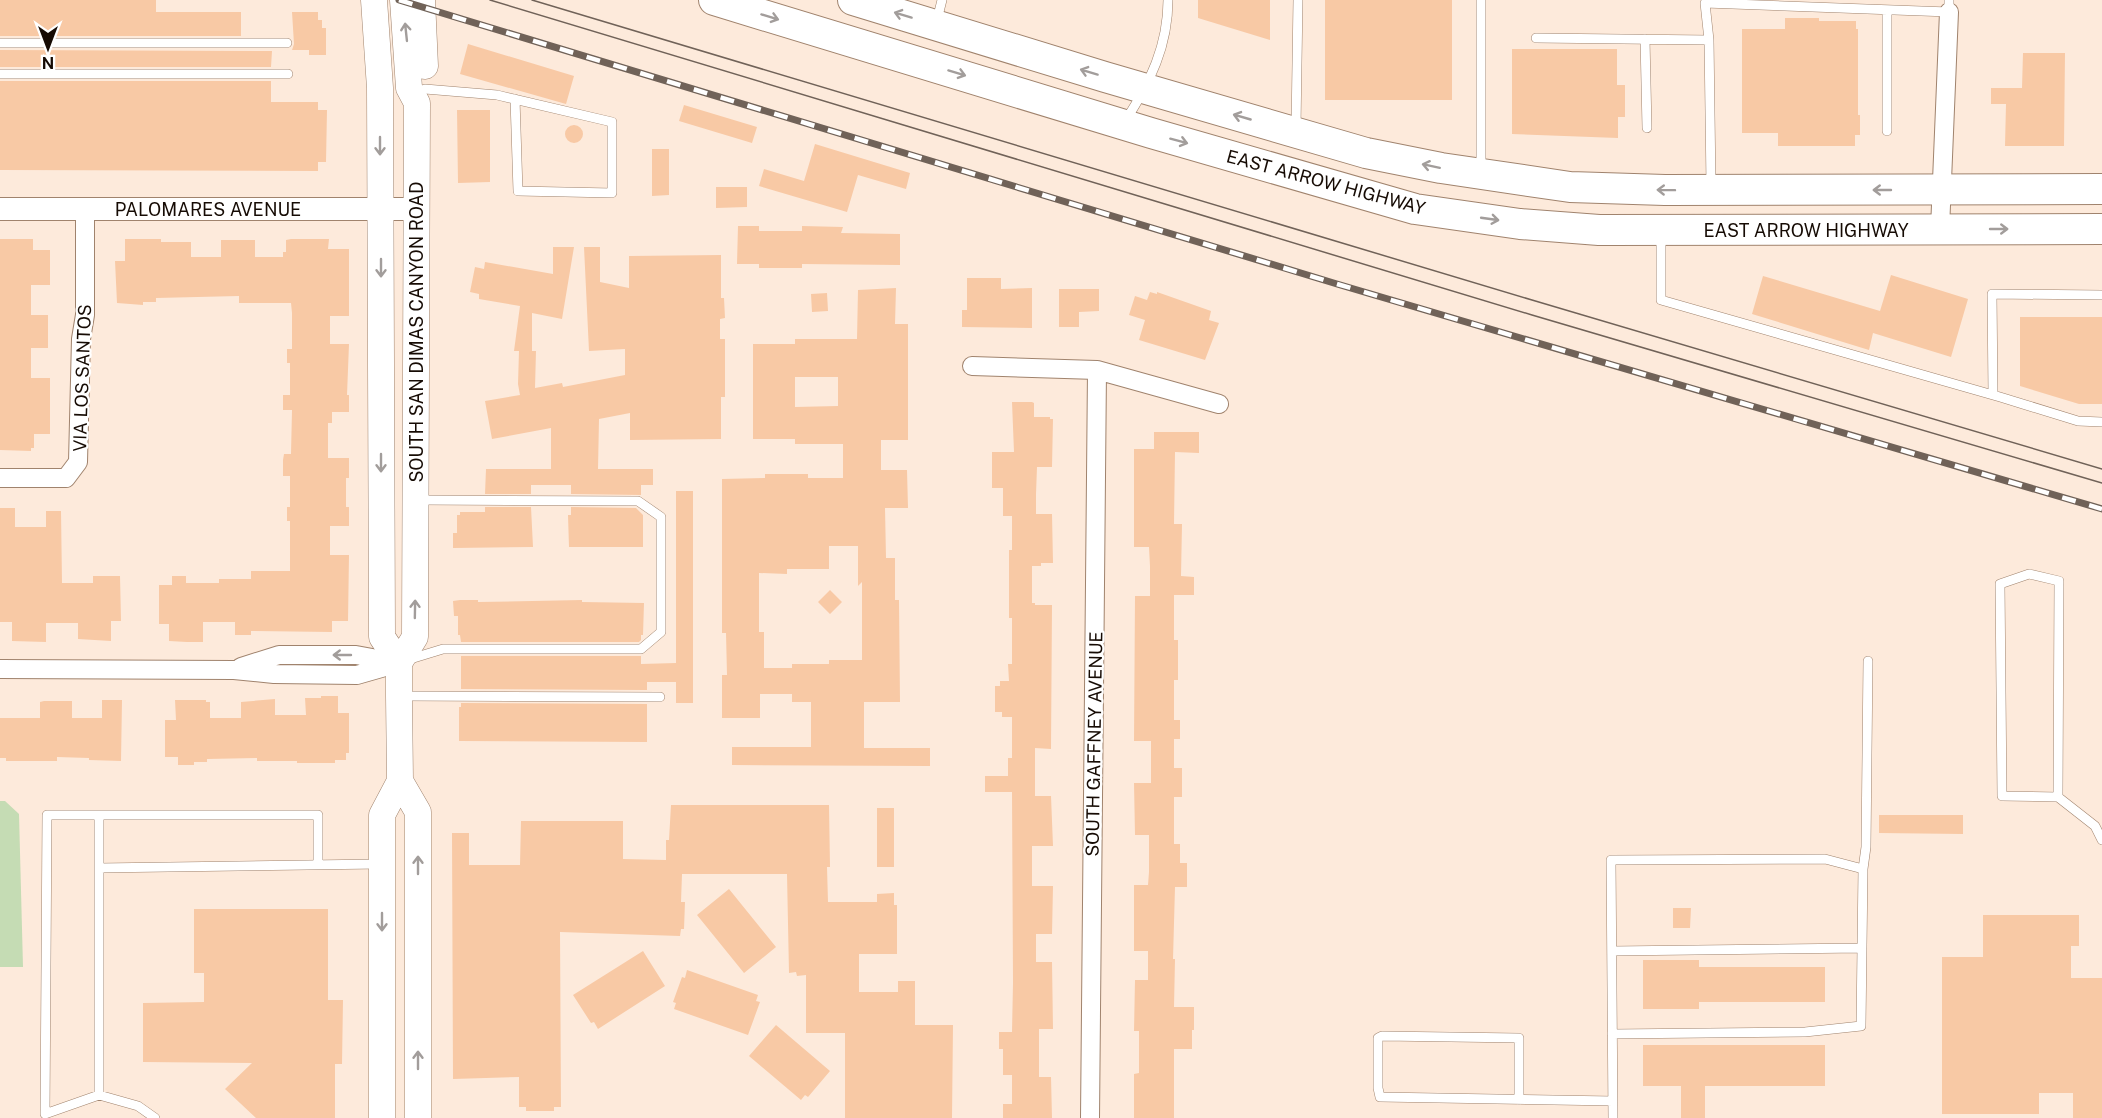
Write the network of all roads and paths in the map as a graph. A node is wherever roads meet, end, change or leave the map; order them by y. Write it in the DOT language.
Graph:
graph roads {
  1 [pos="374,0"];
  2 [pos="403,0"];
  3 [pos="422,0"];
  4 [pos="714,0"];
  5 [pos="853,0"];
  6 [pos="1168,0"];
  7 [pos="1298,0"];
  8 [pos="1481,0"];
  9 [pos="1949,6"];
  10 [pos="1887,9"];
  11 [pos="939,13"];
  12 [pos="1536,38"];
  13 [pos="1645,39"];
  14 [pos="1709,40"];
  15 [pos="0,43"];
  16 [pos="287,43"];
  17 [pos="0,74"];
  18 [pos="288,74"];
  19 [pos="1145,89"];
  20 [pos="421,96"];
  21 [pos="515,99"];
  22 [pos="1123,124"];
  23 [pos="1647,128"];
  24 [pos="1887,131"];
  25 [pos="1296,133"];
  26 [pos="1481,174"];
  27 [pos="1940,189"];
  28 [pos="2102,189"];
  29 [pos="1712,190"];
  30 [pos="85,208"];
  31 [pos="0,209"];
  32 [pos="381,210"];
  33 [pos="416,210"];
  34 [pos="2102,229"];
  35 [pos="1661,230"];
  36 [pos="1940,230"];
  37 [pos="2102,295"];
  38 [pos="972,366"];
  39 [pos="1097,369"];
  40 [pos="1993,394"];
  41 [pos="1219,404"];
  42 [pos="2102,422"];
  43 [pos="0,478"];
  44 [pos="416,500"];
  45 [pos="1868,661"];
  46 [pos="399,663"];
  47 [pos="0,669"];
  48 [pos="399,696"];
  49 [pos="660,697"];
  50 [pos="400,781"];
  51 [pos="2058,797"];
  52 [pos="99,816"];
  53 [pos="2102,840"];
  54 [pos="382,864"];
  55 [pos="318,865"];
  56 [pos="99,868"];
  57 [pos="1863,869"];
  58 [pos="1862,948"];
  59 [pos="1612,951"];
  60 [pos="1612,1035"];
  61 [pos="99,1095"];
  62 [pos="1519,1100"];
  63 [pos="1613,1101"];
  64 [pos="45,1114"];
  65 [pos="34,1117"];
  66 [pos="155,1118"];
  67 [pos="382,1118"];
  68 [pos="418,1118"];
  69 [pos="1090,1118"];
  70 [pos="1613,1118"];
  1 -- 32 [label="main road, SOUTH SAN DIMAS CANYON ROAD, one-way"];
  20 -- 2 [label="main road, SOUTH SAN DIMAS CANYON ROAD, one-way"];
  3 -- 20 [label="main road"];
  4 -- 22 [label="main road, EAST ARROW HIGHWAY, one-way"];
  11 -- 5 [label="main road, one-way"];
  6 -- 19 [label="lane"];
  7 -- 25 [label="lane"];
  8 -- 26 [label="lane"];
  9 -- 10 [label="lane"];
  9 -- 27 [label="street"];
  10 -- 14 [label="lane"];
  10 -- 24 [label="lane"];
  19 -- 11 [label="main road, one-way"];
  12 -- 13 [label="lane"];
  13 -- 14 [label="lane"];
  13 -- 23 [label="lane"];
  14 -- 29 [label="lane"];
  15 -- 16 [label="lane"];
  17 -- 18 [label="lane"];
  19 -- 22 [label="lane"];
  25 -- 19 [label="main road, one-way"];
  20 -- 21 [label="lane"];
  20 -- 33 [label="main road, SOUTH SAN DIMAS CANYON ROAD"];
  21 -- 21 [label="lane"];
  22 -- 35 [label="main road, EAST ARROW HIGHWAY, one-way"];
  26 -- 25 [label="main road, one-way"];
  29 -- 26 [label="main road, one-way"];
  27 -- 28 [label="main road"];
  27 -- 29 [label="main road, one-way"];
  27 -- 36 [label="street"];
  30 -- 31 [label="street, PALOMARES AVENUE"];
  30 -- 32 [label="street, PALOMARES AVENUE"];
  30 -- 43 [label="street, VIA LOS SANTOS"];
  32 -- 33 [label="street, PALOMARES AVENUE"];
  32 -- 46 [label="main road, SOUTH SAN DIMAS CANYON ROAD, one-way"];
  33 -- 44 [label="main road, SOUTH SAN DIMAS CANYON ROAD"];
  36 -- 34 [label="main road, EAST ARROW HIGHWAY, one-way"];
  35 -- 36 [label="main road, EAST ARROW HIGHWAY"];
  35 -- 40 [label="lane"];
  37 -- 40 [label="lane"];
  38 -- 39 [label="street"];
  39 -- 41 [label="street"];
  39 -- 69 [label="street, SOUTH GAFFNEY AVENUE"];
  40 -- 42 [label="lane"];
  46 -- 44 [label="main road, SOUTH SAN DIMAS CANYON ROAD, one-way"];
  44 -- 46 [label="lane"];
  45 -- 57 [label="lane"];
  46 -- 47 [label="street"];
  46 -- 48 [label="main road"];
  48 -- 49 [label="lane"];
  48 -- 50 [label="main road"];
  50 -- 54 [label="main road"];
  68 -- 50 [label="main road, one-way"];
  51 -- 51 [label="lane"];
  51 -- 53 [label="lane"];
  52 -- 55 [label="lane"];
  52 -- 56 [label="lane"];
  52 -- 64 [label="lane"];
  54 -- 55 [label="lane"];
  54 -- 67 [label="main road, one-way"];
  55 -- 56 [label="lane"];
  56 -- 61 [label="lane"];
  57 -- 58 [label="lane"];
  57 -- 59 [label="lane"];
  58 -- 59 [label="lane"];
  58 -- 60 [label="lane"];
  59 -- 60 [label="lane"];
  60 -- 63 [label="lane"];
  61 -- 64 [label="lane"];
  61 -- 66 [label="lane"];
  62 -- 62 [label="lane"];
  62 -- 63 [label="lane"];
  63 -- 70 [label="lane"];
  64 -- 65 [label="lane"];
}
